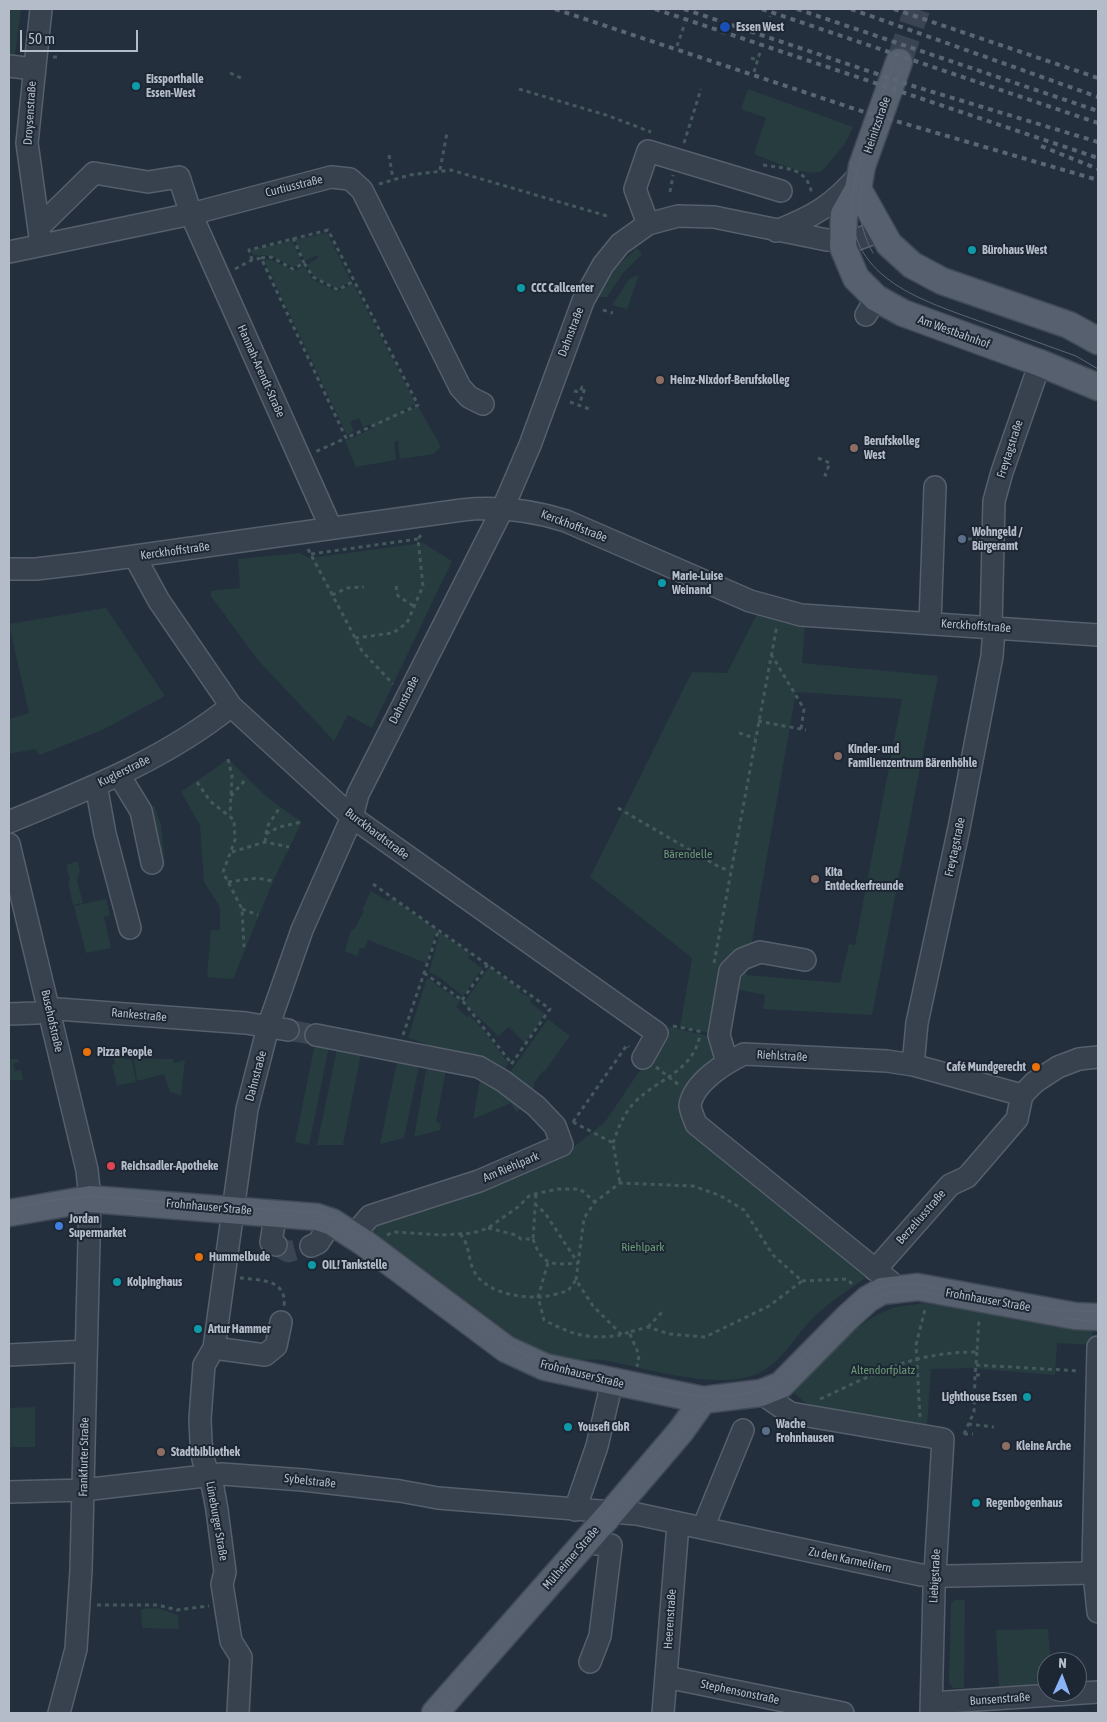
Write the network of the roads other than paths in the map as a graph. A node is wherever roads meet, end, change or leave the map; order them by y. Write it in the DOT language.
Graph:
graph roads {
  1 [pos="41,9"];
  2 [pos="899,62"];
  3 [pos="9,66"];
  4 [pos="34,69"];
  5 [pos="859,181"];
  6 [pos="781,192"];
  7 [pos="191,214"];
  8 [pos="648,224"];
  9 [pos="880,230"];
  10 [pos="776,231"];
  11 [pos="40,237"];
  12 [pos="842,240"];
  13 [pos="9,252"];
  14 [pos="1098,341"];
  15 [pos="1040,363"];
  16 [pos="1098,387"];
  17 [pos="484,404"];
  18 [pos="935,487"];
  19 [pos="503,508"];
  20 [pos="331,528"];
  21 [pos="135,557"];
  22 [pos="9,569"];
  23 [pos="930,623"];
  24 [pos="992,627"];
  25 [pos="1098,636"];
  26 [pos="232,706"];
  27 [pos="119,775"];
  28 [pos="96,786"];
  29 [pos="352,817"];
  30 [pos="9,822"];
  31 [pos="9,844"];
  32 [pos="152,863"];
  33 [pos="130,928"];
  34 [pos="804,960"];
  35 [pos="50,1011"];
  36 [pos="9,1014"];
  37 [pos="278,1028"];
  38 [pos="316,1035"];
  39 [pos="635,1052"];
  40 [pos="1098,1057"];
  41 [pos="726,1062"];
  42 [pos="913,1065"];
  43 [pos="1022,1095"];
  44 [pos="90,1199"];
  45 [pos="233,1209"];
  46 [pos="276,1212"];
  47 [pos="9,1213"];
  48 [pos="332,1222"];
  49 [pos="358,1239"];
  50 [pos="276,1245"];
  51 [pos="311,1246"];
  52 [pos="875,1270"];
  53 [pos="898,1288"];
  54 [pos="1098,1317"];
  55 [pos="282,1322"];
  56 [pos="1098,1327"];
  57 [pos="214,1348"];
  58 [pos="1098,1348"];
  59 [pos="86,1351"];
  60 [pos="9,1356"];
  61 [pos="623,1384"];
  62 [pos="761,1393"];
  63 [pos="703,1400"];
  64 [pos="743,1430"];
  65 [pos="208,1475"];
  66 [pos="83,1490"];
  67 [pos="9,1492"];
  68 [pos="575,1510"];
  69 [pos="611,1513"];
  70 [pos="678,1524"];
  71 [pos="702,1528"];
  72 [pos="585,1543"];
  73 [pos="1093,1573"];
  74 [pos="935,1576"];
  75 [pos="1098,1612"];
  76 [pos="590,1662"];
  77 [pos="666,1677"];
  78 [pos="1098,1692"];
  79 [pos="931,1708"];
  80 [pos="59,1713"];
  81 [pos="238,1713"];
  82 [pos="435,1713"];
  83 [pos="663,1713"];
  84 [pos="843,1713"];
  1 -- 4 [label="street, Droysenstraße"];
  2 -- 5 [label="main road, Heinitzstraße"];
  3 -- 4 [label="street"];
  4 -- 11 [label="street, Droysenstraße"];
  5 -- 9 [label="main road"];
  5 -- 10 [label="street"];
  5 -- 12 [label="main road, Am Westbahnhof"];
  6 -- 8 [label="street"];
  7 -- 11 [label="street, Curtiusstraße"];
  7 -- 11 [label="street, Hannah-Arendt-Straße"];
  7 -- 17 [label="street, Curtiusstraße"];
  7 -- 20 [label="street, Hannah-Arendt-Straße"];
  8 -- 10 [label="street"];
  8 -- 19 [label="street, Dahnstraße"];
  9 -- 12 [label="street"];
  9 -- 14 [label="main road"];
  10 -- 12 [label="street"];
  11 -- 13 [label="street, Curtiusstraße"];
  12 -- 15 [label="main road, Am Westbahnhof"];
  15 -- 16 [label="main road, Am Westbahnhof"];
  15 -- 24 [label="street, Freytagstraße"];
  18 -- 23 [label="street"];
  19 -- 20 [label="street, Kerckhoffstraße"];
  19 -- 23 [label="street, Kerckhoffstraße"];
  19 -- 29 [label="street, Dahnstraße"];
  20 -- 21 [label="street, Kerckhoffstraße"];
  21 -- 22 [label="street, Kerckhoffstraße"];
  21 -- 26 [label="street, Burckhardtstraße"];
  23 -- 24 [label="street, Kerckhoffstraße"];
  24 -- 25 [label="street, Kerckhoffstraße"];
  24 -- 42 [label="street, Freytagstraße"];
  26 -- 27 [label="street, Kuglerstraße"];
  26 -- 29 [label="street, Burckhardtstraße"];
  27 -- 28 [label="street, Kuglerstraße"];
  27 -- 32 [label="street"];
  28 -- 30 [label="street, Kuglerstraße"];
  28 -- 33 [label="street"];
  29 -- 37 [label="street, Dahnstraße"];
  29 -- 39 [label="street, Burckhardtstraße"];
  31 -- 35 [label="street, Busehofstraße"];
  34 -- 41 [label="street"];
  35 -- 36 [label="street, Rankestraße"];
  35 -- 37 [label="street, Rankestraße"];
  35 -- 44 [label="street, Busehofstraße"];
  37 -- 45 [label="street, Dahnstraße"];
  38 -- 49 [label="street, Am Riehlpark"];
  40 -- 43 [label="street"];
  41 -- 42 [label="street, Riehlstraße"];
  41 -- 52 [label="street, Riehlstraße"];
  42 -- 43 [label="street, Riehlstraße"];
  43 -- 52 [label="street, Berzeliusstraße"];
  44 -- 45 [label="main road, Frohnhauser Straße"];
  44 -- 47 [label="main road, Frohnhauser Straße"];
  44 -- 59 [label="street, Frankfurter Straße"];
  45 -- 46 [label="main road, Frohnhauser Straße"];
  45 -- 57 [label="street, Lüneburger Straße"];
  46 -- 48 [label="main road, Frohnhauser Straße"];
  46 -- 50 [label="street"];
  48 -- 49 [label="main road, Frohnhauser Straße"];
  48 -- 51 [label="street"];
  49 -- 61 [label="main road, Frohnhauser Straße"];
  52 -- 53 [label="street"];
  53 -- 54 [label="main road, Frohnhauser Straße"];
  53 -- 62 [label="main road, Frohnhauser Straße"];
  54 -- 56 [label="street"];
  55 -- 57 [label="street"];
  57 -- 65 [label="street, Lüneburger Straße"];
  58 -- 73 [label="street"];
  59 -- 60 [label="street"];
  59 -- 66 [label="street, Frankfurter Straße"];
  61 -- 63 [label="main road, Frohnhauser Straße"];
  61 -- 68 [label="street"];
  62 -- 63 [label="main road, Frohnhauser Straße"];
  62 -- 74 [label="street, Liebigstraße"];
  63 -- 69 [label="main road, Mülheimer Straße"];
  64 -- 71 [label="street"];
  65 -- 66 [label="street, Sybelstraße"];
  65 -- 68 [label="street, Sybelstraße"];
  65 -- 81 [label="street, Lüneburger Straße"];
  66 -- 67 [label="street, Sybelstraße"];
  66 -- 80 [label="street, Frankfurter Straße"];
  68 -- 69 [label="street, Sybelstraße"];
  69 -- 70 [label="street, Zu den Karmelitern"];
  69 -- 72 [label="main road, Mülheimer Straße"];
  70 -- 71 [label="street, Zu den Karmelitern"];
  70 -- 77 [label="street, Heerenstraße"];
  71 -- 74 [label="street, Zu den Karmelitern"];
  72 -- 76 [label="street"];
  72 -- 82 [label="main road, Mülheimer Straße"];
  73 -- 74 [label="street, Zu den Karmelitern"];
  73 -- 75 [label="street"];
  74 -- 79 [label="street, Liebigstraße"];
  77 -- 83 [label="street, Heerenstraße"];
  77 -- 84 [label="street, Stephensonstraße"];
  78 -- 79 [label="street, Bunsenstraße"];
}
